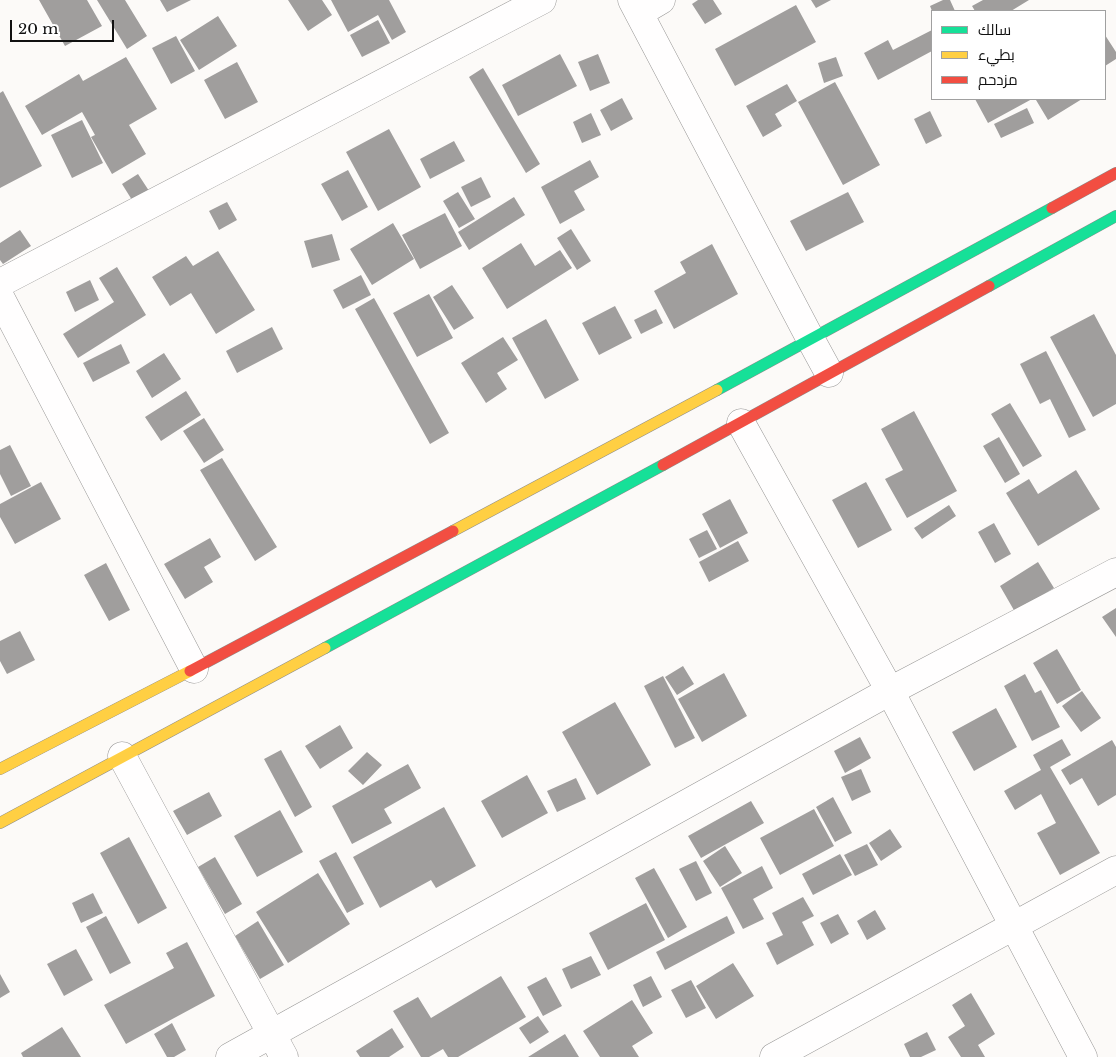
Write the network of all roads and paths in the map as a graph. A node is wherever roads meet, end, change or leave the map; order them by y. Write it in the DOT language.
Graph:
graph roads {
  1 [pos="542,0"];
  2 [pos="644,4"];
  3 [pos="1116,173"];
  4 [pos="1116,216"];
  5 [pos="0,283"];
  6 [pos="0,297"];
  7 [pos="810,340"];
  8 [pos="830,373"];
  9 [pos="741,423"];
  10 [pos="1116,572"];
  11 [pos="194,669"];
  12 [pos="890,691"];
  13 [pos="122,756"];
  14 [pos="0,769"];
  15 [pos="0,823"];
  16 [pos="1116,870"];
  17 [pos="1014,925"];
  18 [pos="278,1045"];
  19 [pos="230,1057"];
  20 [pos="774,1057"];
  21 [pos="1084,1057"];
  1 -- 5 [label="street"];
  2 -- 7 [label="street"];
  3 -- 7 [label="main road"];
  4 -- 8 [label="main road"];
  6 -- 11 [label="street"];
  7 -- 8 [label="street"];
  7 -- 11 [label="main road"];
  8 -- 9 [label="main road"];
  9 -- 12 [label="street"];
  9 -- 13 [label="main road"];
  10 -- 12 [label="street"];
  11 -- 14 [label="main road"];
  12 -- 17 [label="street"];
  12 -- 18 [label="street"];
  13 -- 15 [label="main road"];
  13 -- 18 [label="street"];
  16 -- 17 [label="street"];
  17 -- 20 [label="street"];
  17 -- 21 [label="street"];
  18 -- 19 [label="street"];
}
